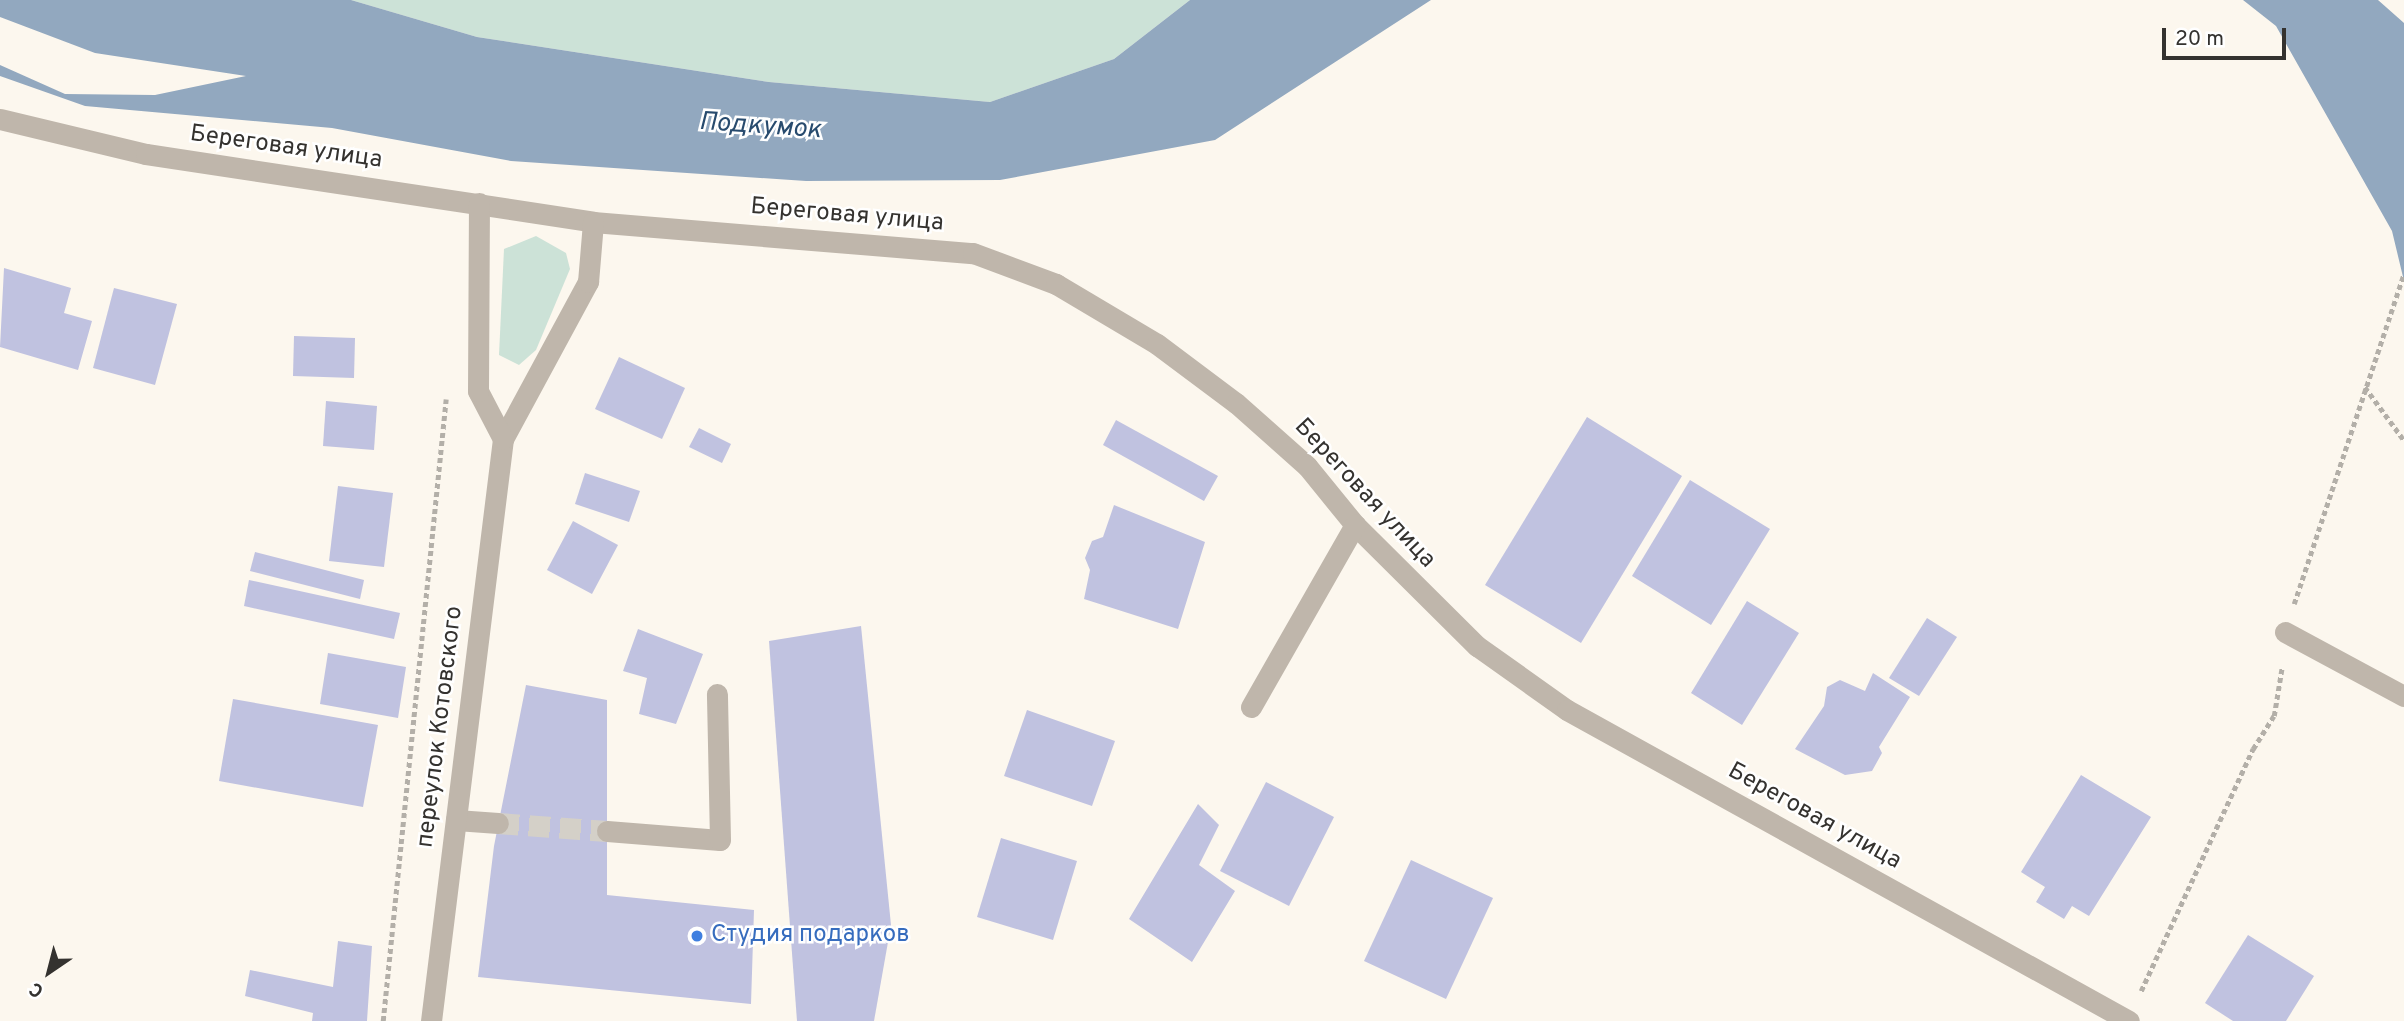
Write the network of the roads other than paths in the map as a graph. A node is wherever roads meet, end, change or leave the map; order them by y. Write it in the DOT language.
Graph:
graph roads {
  1 [pos="0,120"];
  2 [pos="479,203"];
  3 [pos="593,222"];
  4 [pos="503,439"];
  5 [pos="1355,525"];
  6 [pos="2285,632"];
  7 [pos="717,694"];
  8 [pos="2404,696"];
  9 [pos="1251,708"];
  10 [pos="456,820"];
  11 [pos="498,823"];
  12 [pos="607,831"];
  13 [pos="2128,1020"];
  14 [pos="431,1021"];
  1 -- 2 [label="street, Береговая улица"];
  2 -- 3 [label="street, Береговая улица"];
  2 -- 4 [label="street"];
  3 -- 4 [label="street, переулок Котовского"];
  3 -- 5 [label="street, Береговая улица"];
  4 -- 10 [label="street, переулок Котовского"];
  5 -- 9 [label="street"];
  5 -- 13 [label="street, Береговая улица"];
  6 -- 8 [label="street"];
  7 -- 12 [label="street"];
  10 -- 11 [label="street"];
  10 -- 14 [label="street, переулок Котовского"];
}
